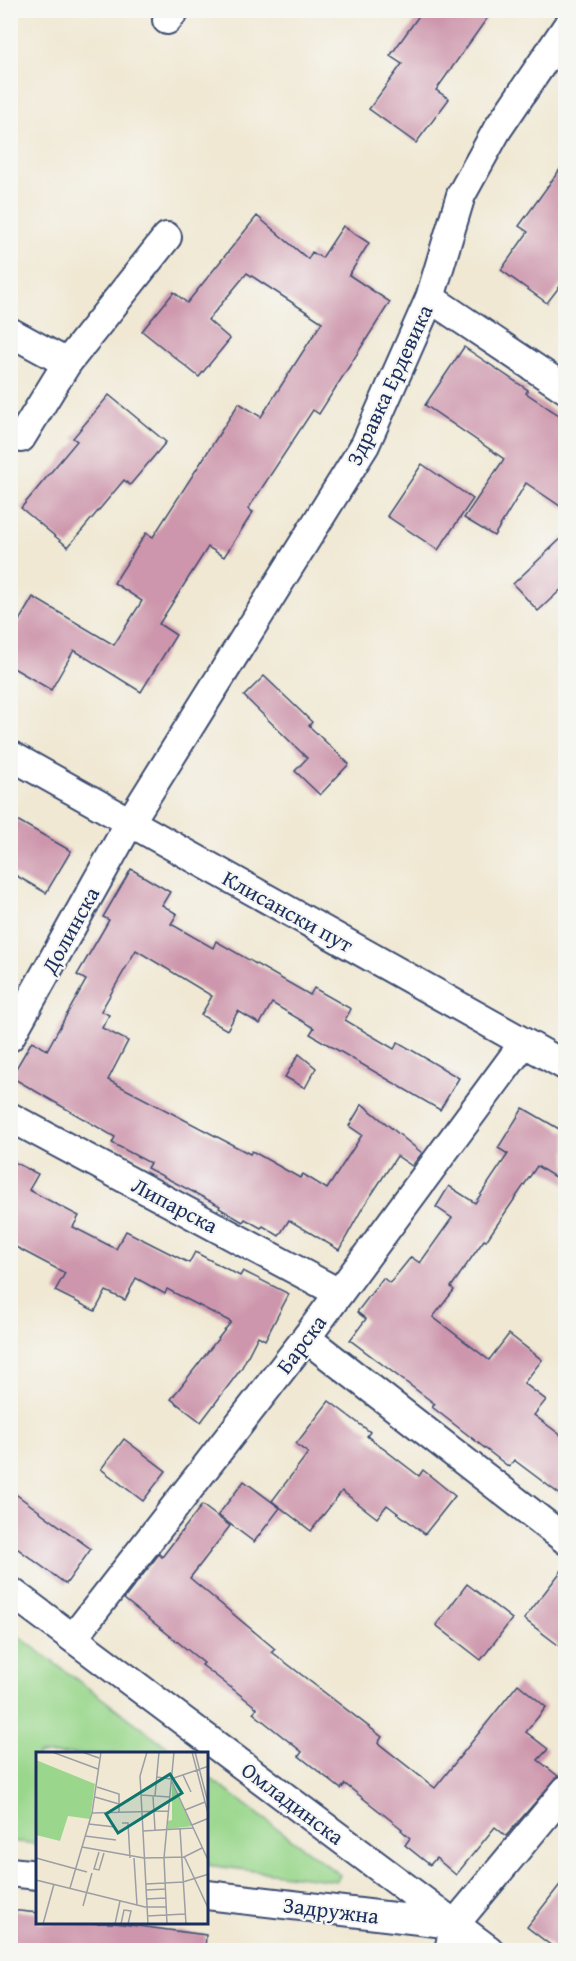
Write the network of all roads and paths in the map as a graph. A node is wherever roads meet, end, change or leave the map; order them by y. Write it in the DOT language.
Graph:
graph roads {
  1 [pos="566,28"];
  2 [pos="167,237"];
  3 [pos="430,298"];
  4 [pos="10,332"];
  5 [pos="67,363"];
  6 [pos="566,389"];
  7 [pos="21,438"];
  8 [pos="10,756"];
  9 [pos="130,822"];
  10 [pos="10,1037"];
  11 [pos="523,1044"];
  12 [pos="566,1066"];
  13 [pos="10,1117"];
  14 [pos="339,1293"];
  15 [pos="306,1338"];
  16 [pos="566,1540"];
  17 [pos="10,1591"];
  18 [pos="73,1638"];
  19 [pos="566,1790"];
  20 [pos="10,1872"];
  21 [pos="36,1875"];
  22 [pos="208,1895"];
  23 [pos="452,1937"];
  24 [pos="489,1950"];
  1 -- 3 [label="street, Здравка Ердевика"];
  2 -- 5 [label="street"];
  3 -- 6 [label="street"];
  3 -- 9 [label="street, Здравка Ердевика"];
  4 -- 5 [label="street"];
  5 -- 7 [label="street"];
  8 -- 9 [label="street, Клисански пут"];
  9 -- 10 [label="street, Долинска"];
  9 -- 11 [label="street, Клисански пут"];
  11 -- 12 [label="street, Клисански пут"];
  11 -- 14 [label="street, Барска"];
  13 -- 14 [label="street, Липарска"];
  14 -- 15 [label="street, Барска"];
  15 -- 16 [label="street"];
  15 -- 18 [label="street, Барска"];
  17 -- 18 [label="street, Омладинска"];
  18 -- 23 [label="street, Омладинска"];
  19 -- 23 [label="street"];
  20 -- 21 [label="street"];
  22 -- 23 [label="street, Задружна"];
  23 -- 24 [label="street, Омладинска"];
}
